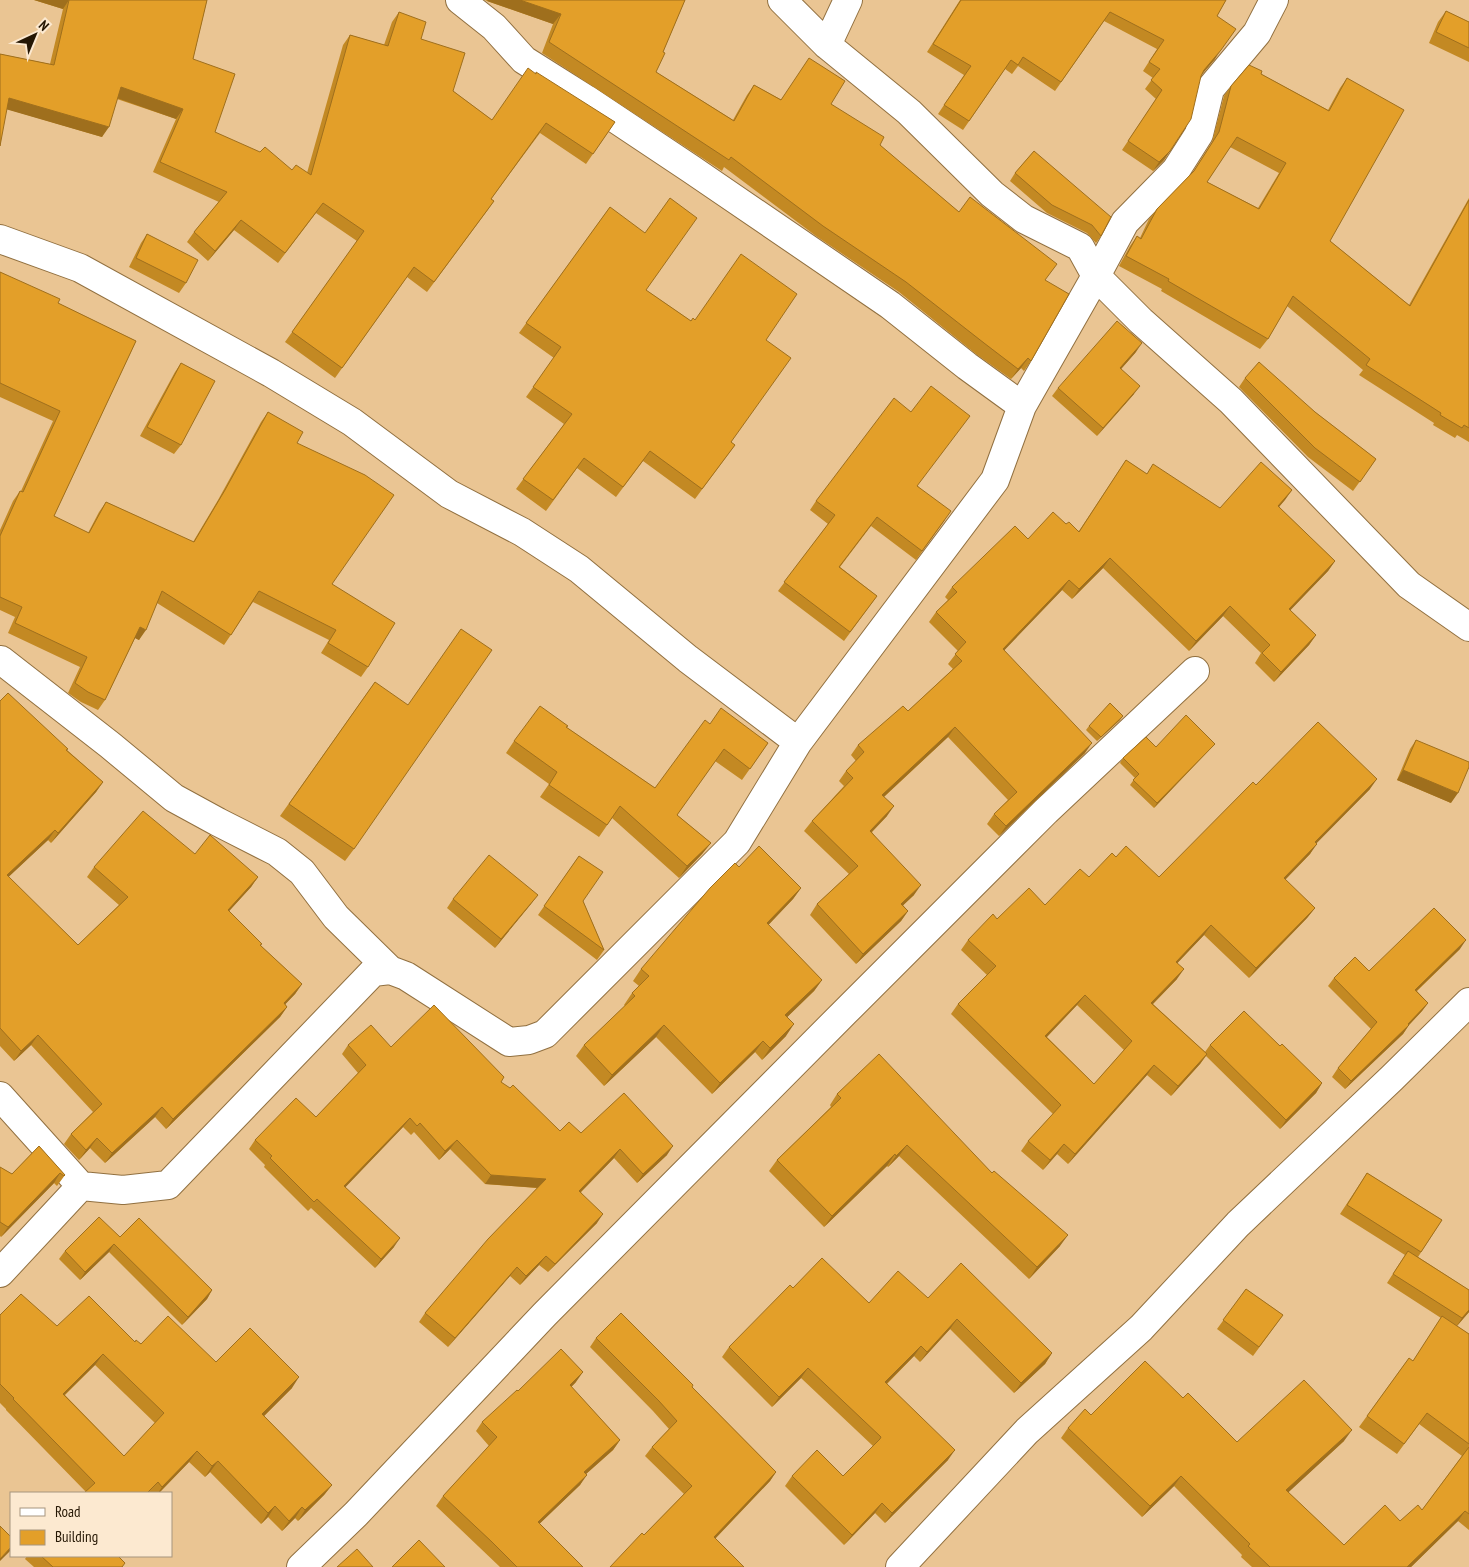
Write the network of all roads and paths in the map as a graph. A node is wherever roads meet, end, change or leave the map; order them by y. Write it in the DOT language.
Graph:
graph roads {
  1 [pos="460,0"];
  2 [pos="782,0"];
  3 [pos="848,0"];
  4 [pos="1274,0"];
  5 [pos="827,45"];
  6 [pos="0,238"];
  7 [pos="1096,276"];
  8 [pos="1022,406"];
  9 [pos="1469,627"];
  10 [pos="1,660"];
  11 [pos="1195,671"];
  12 [pos="798,742"];
  13 [pos="390,970"];
  14 [pos="1469,1002"];
  15 [pos="0,1096"];
  16 [pos="81,1186"];
  17 [pos="0,1273"];
  18 [pos="301,1567"];
  19 [pos="900,1567"];
  1 -- 8 [label="street"];
  2 -- 5 [label="street"];
  3 -- 5 [label="street"];
  4 -- 7 [label="street"];
  5 -- 7 [label="street"];
  6 -- 12 [label="street"];
  7 -- 8 [label="street"];
  7 -- 9 [label="street"];
  8 -- 12 [label="street"];
  10 -- 13 [label="street"];
  11 -- 18 [label="street"];
  12 -- 13 [label="street"];
  13 -- 16 [label="street"];
  14 -- 19 [label="street"];
  15 -- 16 [label="street"];
  16 -- 17 [label="street"];
}
